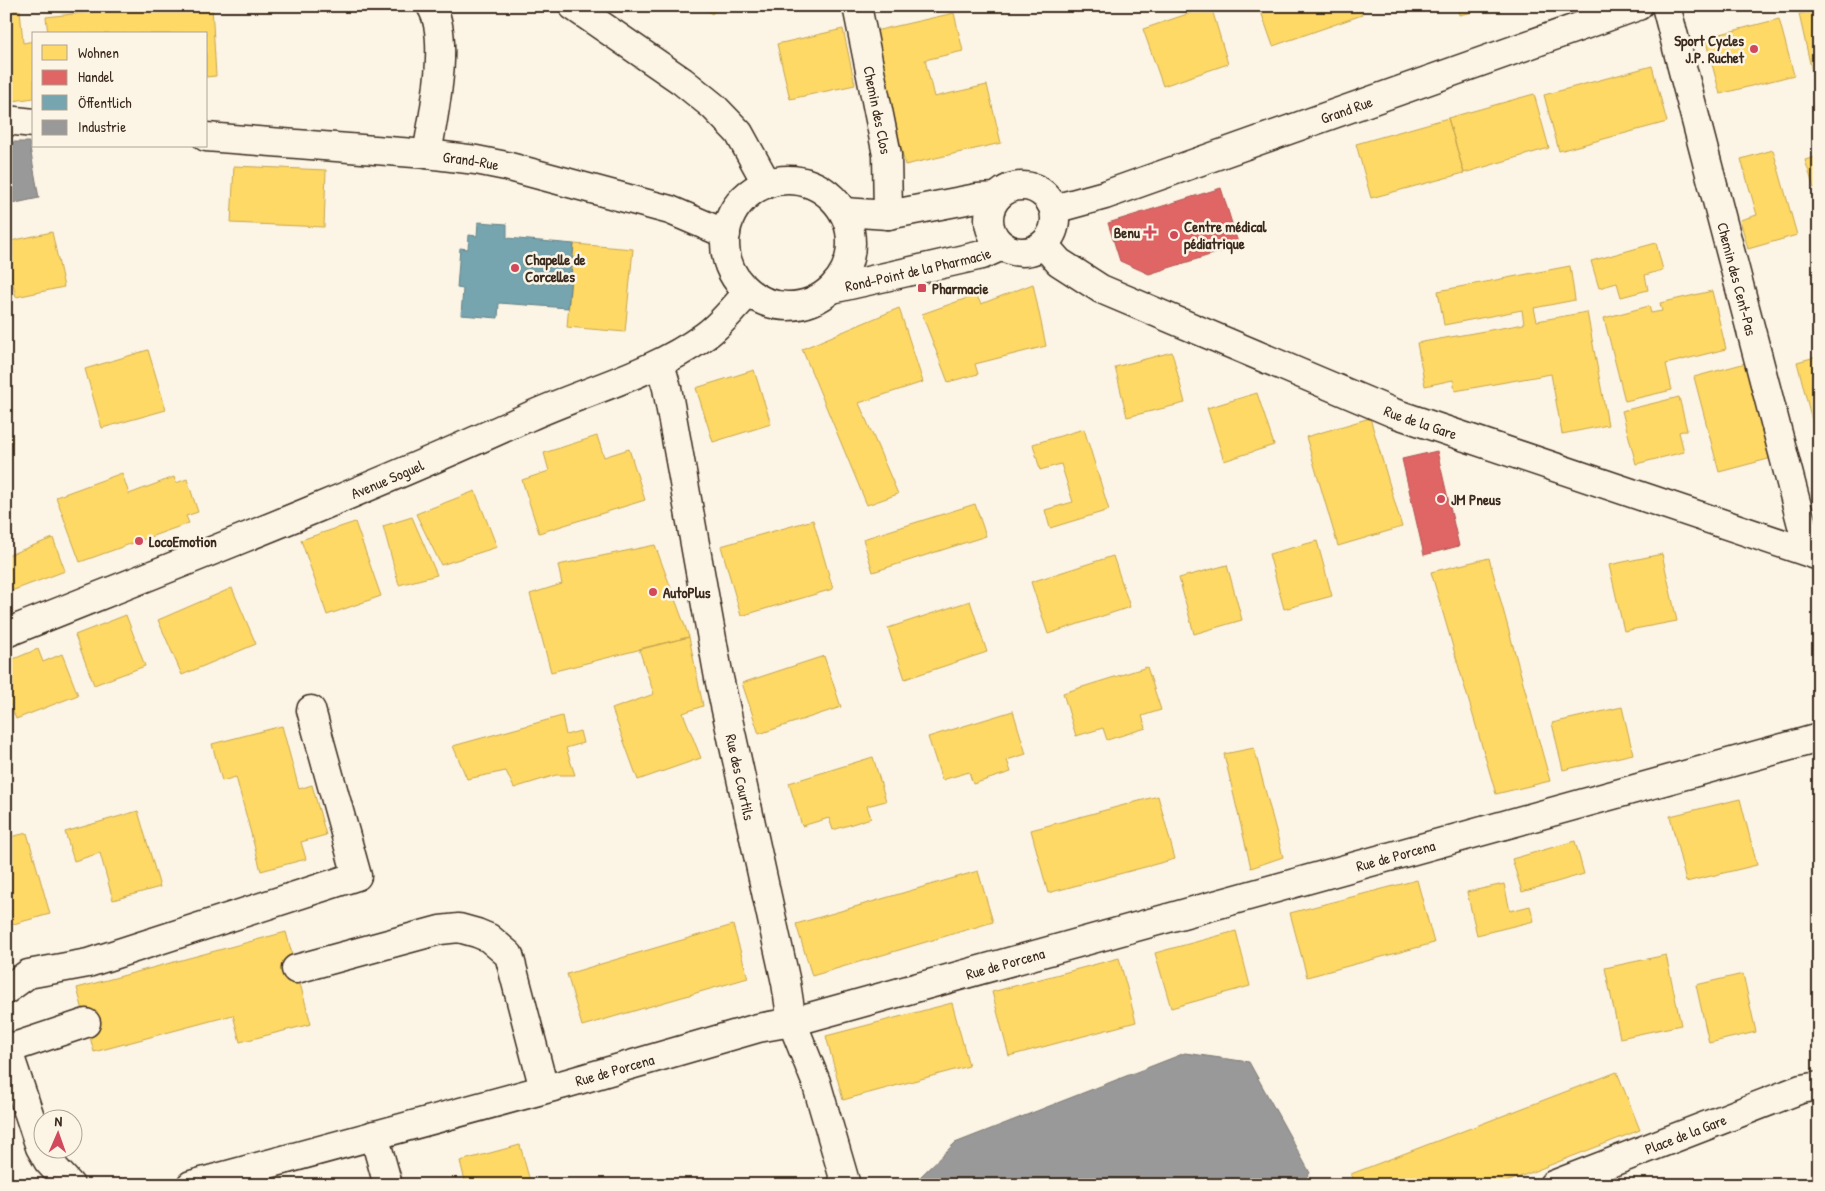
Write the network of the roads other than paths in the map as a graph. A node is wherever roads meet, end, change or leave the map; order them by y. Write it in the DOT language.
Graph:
graph roads {
  1 [pos="431,6"];
  2 [pos="573,6"];
  3 [pos="857,6"];
  4 [pos="1638,6"];
  5 [pos="1666,6"];
  6 [pos="6,120"];
  7 [pos="32,122"];
  8 [pos="208,137"];
  9 [pos="428,154"];
  10 [pos="767,184"];
  11 [pos="997,196"];
  12 [pos="1054,210"];
  13 [pos="844,212"];
  14 [pos="888,214"];
  15 [pos="726,234"];
  16 [pos="1044,245"];
  17 [pos="1002,246"];
  18 [pos="832,290"];
  19 [pos="748,293"];
  20 [pos="660,364"];
  21 [pos="1814,554"];
  22 [pos="6,634"];
  23 [pos="311,710"];
  24 [pos="1819,738"];
  25 [pos="296,969"];
  26 [pos="6,990"];
  27 [pos="792,1022"];
  28 [pos="86,1023"];
  29 [pos="7,1047"];
  30 [pos="1819,1086"];
  31 [pos="544,1089"];
  32 [pos="374,1135"];
  33 [pos="70,1185"];
  34 [pos="191,1185"];
  35 [pos="388,1185"];
  36 [pos="846,1185"];
  37 [pos="1554,1185"];
  1 -- 9 [label="street"];
  2 -- 10 [label="street"];
  3 -- 14 [label="street, Chemin des Clos"];
  4 -- 12 [label="street, Grand Rue"];
  5 -- 21 [label="street, Chemin des Cent-Pas"];
  6 -- 7 [label="street"];
  8 -- 9 [label="street, Grand-Rue"];
  9 -- 15 [label="street, Grand-Rue"];
  10 -- 13 [label="street, Rond-Point de la Pharmacie"];
  10 -- 15 [label="street, Rond-Point de la Pharmacie"];
  11 -- 12 [label="street"];
  11 -- 14 [label="street"];
  11 -- 17 [label="street, Rond-Point de la Pharmacie"];
  12 -- 16 [label="street"];
  13 -- 14 [label="street"];
  13 -- 18 [label="street, Rond-Point de la Pharmacie"];
  15 -- 19 [label="street, Rond-Point de la Pharmacie"];
  16 -- 17 [label="street, Rond-Point de la Pharmacie"];
  16 -- 21 [label="street, Rue de la Gare"];
  17 -- 18 [label="street, Rond-Point de la Pharmacie"];
  18 -- 19 [label="street, Rond-Point de la Pharmacie"];
  19 -- 20 [label="street, Avenue Soguel"];
  20 -- 22 [label="street, Avenue Soguel"];
  20 -- 27 [label="street, Rue des Courtils"];
  23 -- 26 [label="street"];
  24 -- 27 [label="street, Rue de Porcena"];
  25 -- 31 [label="street"];
  27 -- 31 [label="street, Rue de Porcena"];
  27 -- 36 [label="street, Rue des Courtils"];
  28 -- 29 [label="street"];
  29 -- 33 [label="street"];
  30 -- 37 [label="street, Place de la Gare"];
  31 -- 32 [label="street, Rue de Porcena"];
  32 -- 34 [label="street, Rue de Porcena"];
  32 -- 35 [label="street"];
}
